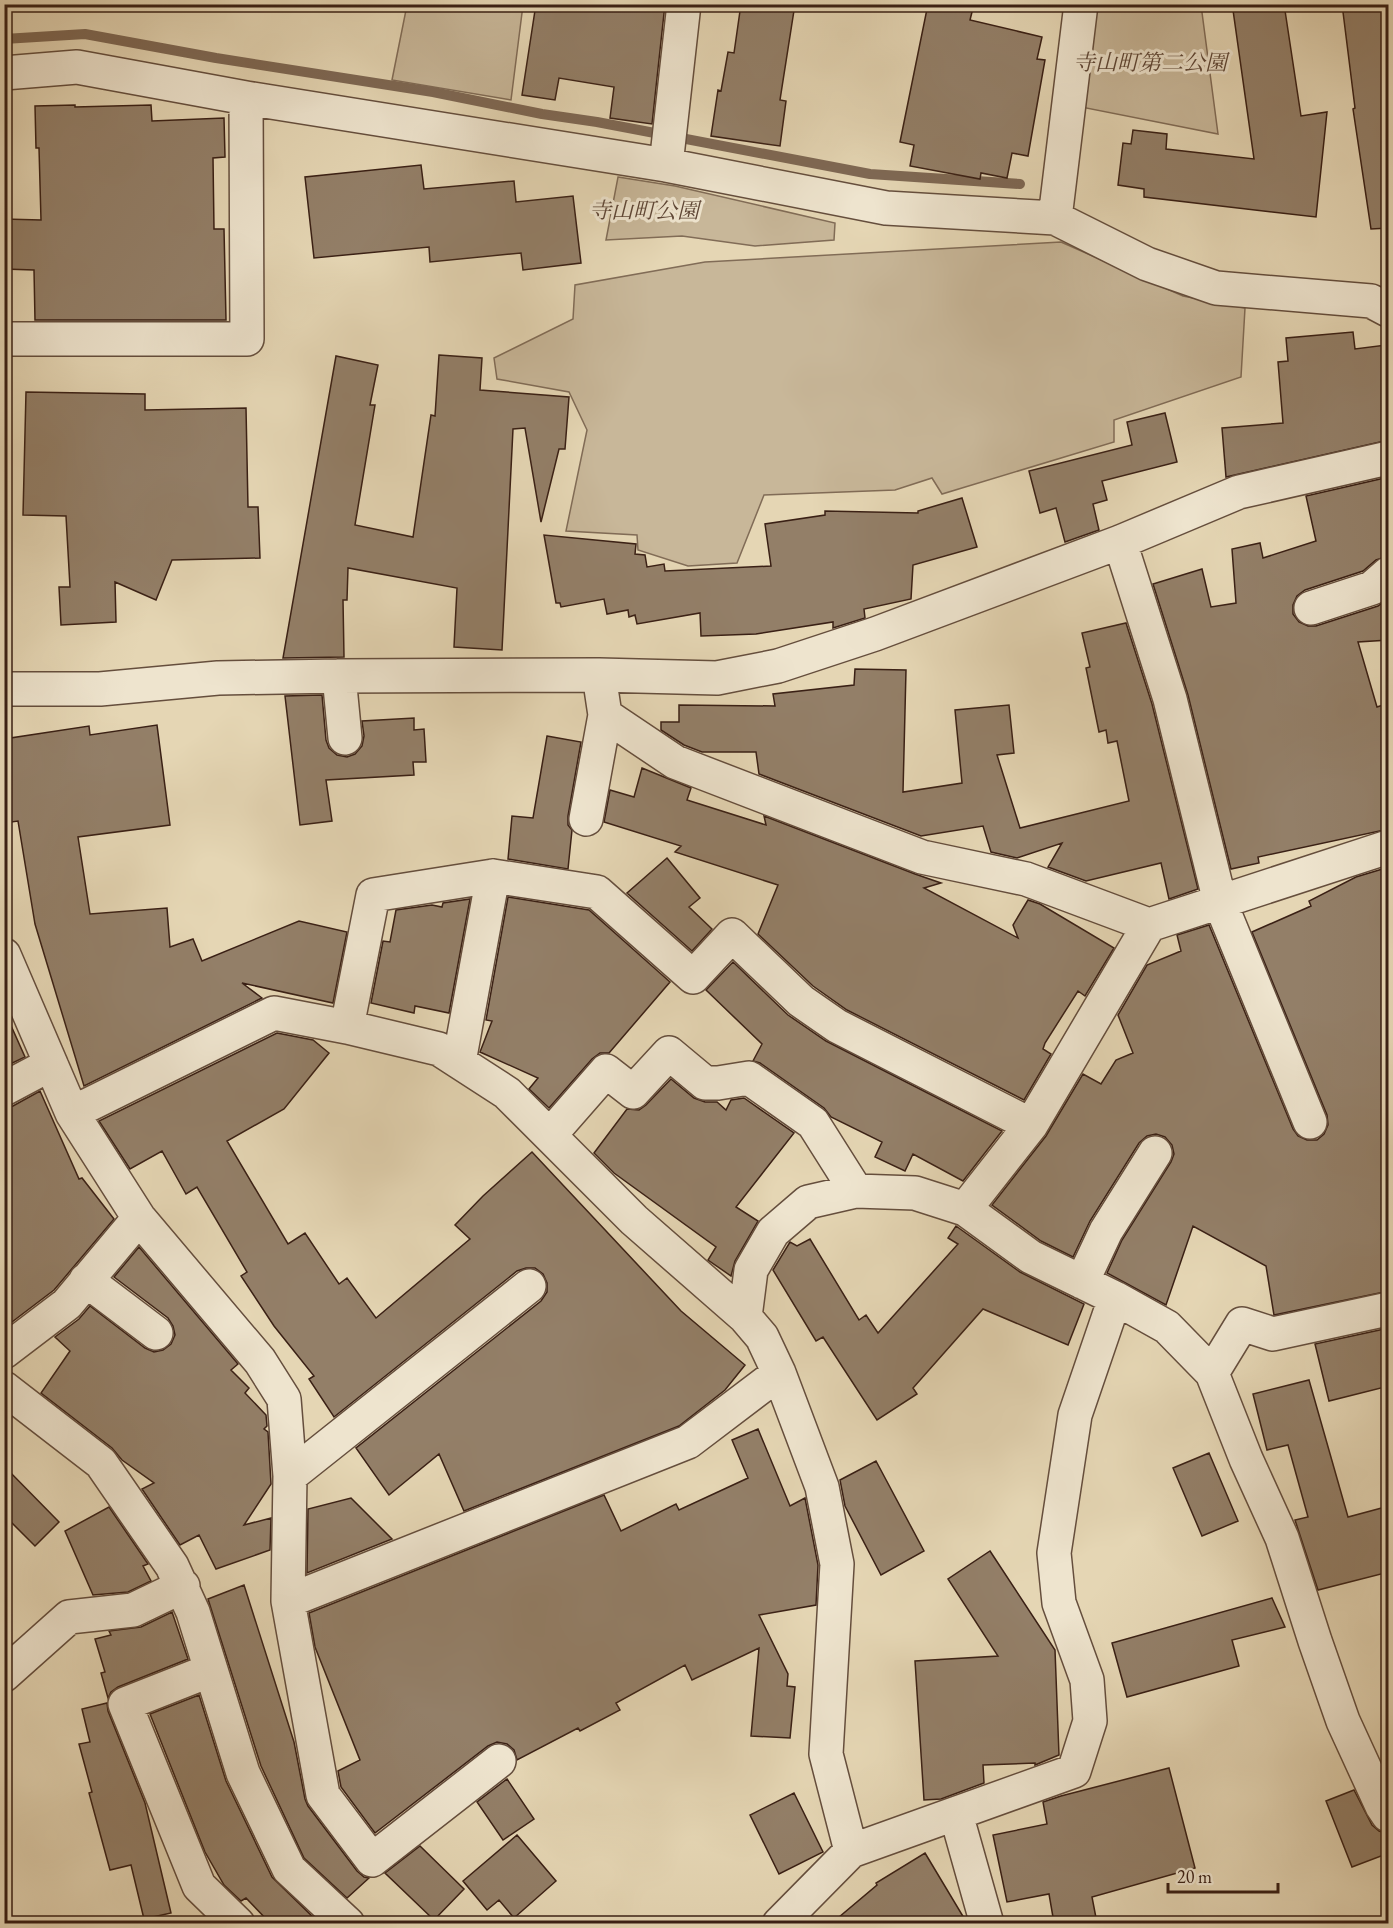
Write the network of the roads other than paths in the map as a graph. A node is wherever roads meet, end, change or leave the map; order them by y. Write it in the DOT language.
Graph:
graph roads {
  1 [pos="684,4"];
  2 [pos="1081,4"];
  3 [pos="4,73"];
  4 [pos="246,98"];
  5 [pos="666,165"];
  6 [pos="1054,218"];
  7 [pos="1389,282"];
  8 [pos="1354,300"];
  9 [pos="1389,310"];
  10 [pos="4,339"];
  11 [pos="1389,458"];
  12 [pos="1120,542"];
  13 [pos="1389,574"];
  14 [pos="1311,608"];
  15 [pos="599,675"];
  16 [pos="339,676"];
  17 [pos="4,689"];
  18 [pos="605,716"];
  19 [pos="345,738"];
  20 [pos="586,819"];
  21 [pos="1389,847"];
  22 [pos="493,876"];
  23 [pos="1220,902"];
  24 [pos="1149,925"];
  25 [pos="4,955"];
  26 [pos="347,1026"];
  27 [pos="459,1062"];
  28 [pos="51,1064"];
  29 [pos="4,1089"];
  30 [pos="72,1113"];
  31 [pos="1310,1122"];
  32 [pos="1031,1125"];
  33 [pos="550,1135"];
  34 [pos="1155,1153"];
  35 [pos="856,1191"];
  36 [pos="965,1209"];
  37 [pos="139,1218"];
  38 [pos="86,1280"];
  39 [pos="1082,1282"];
  40 [pos="529,1287"];
  41 [pos="1114,1298"];
  42 [pos="1384,1310"];
  43 [pos="745,1317"];
  44 [pos="156,1333"];
  45 [pos="4,1352"];
  46 [pos="778,1373"];
  47 [pos="1212,1373"];
  48 [pos="4,1388"];
  49 [pos="290,1476"];
  50 [pos="183,1586"];
  51 [pos="288,1601"];
  52 [pos="4,1675"];
  53 [pos="207,1683"];
  54 [pos="499,1761"];
  55 [pos="956,1814"];
  56 [pos="1389,1815"];
  57 [pos="851,1851"];
  58 [pos="238,1923"];
  59 [pos="348,1923"];
  60 [pos="779,1923"];
  61 [pos="987,1923"];
  1 -- 5 [label="street"];
  2 -- 6 [label="street"];
  3 -- 4 [label="street"];
  4 -- 5 [label="street"];
  4 -- 10 [label="street"];
  5 -- 6 [label="street"];
  6 -- 8 [label="street"];
  7 -- 8 [label="street"];
  8 -- 9 [label="street"];
  11 -- 12 [label="street"];
  12 -- 15 [label="street"];
  12 -- 23 [label="street"];
  13 -- 14 [label="street"];
  15 -- 16 [label="street"];
  15 -- 18 [label="street"];
  16 -- 17 [label="street"];
  16 -- 19 [label="street"];
  18 -- 20 [label="street"];
  18 -- 24 [label="street"];
  21 -- 23 [label="street"];
  22 -- 26 [label="street"];
  22 -- 27 [label="street"];
  22 -- 32 [label="street"];
  23 -- 24 [label="street"];
  23 -- 31 [label="street"];
  24 -- 32 [label="street"];
  25 -- 28 [label="street"];
  26 -- 27 [label="street"];
  26 -- 30 [label="street"];
  27 -- 33 [label="street"];
  28 -- 29 [label="street"];
  28 -- 30 [label="street"];
  30 -- 37 [label="street"];
  32 -- 36 [label="street"];
  33 -- 35 [label="street"];
  33 -- 43 [label="street"];
  34 -- 39 [label="street"];
  35 -- 36 [label="street"];
  35 -- 43 [label="street"];
  36 -- 39 [label="street"];
  37 -- 38 [label="street"];
  37 -- 49 [label="street"];
  38 -- 44 [label="street"];
  38 -- 45 [label="street"];
  39 -- 41 [label="street"];
  40 -- 49 [label="street"];
  41 -- 47 [label="street"];
  41 -- 55 [label="street"];
  42 -- 47 [label="street"];
  43 -- 46 [label="street"];
  46 -- 51 [label="street"];
  46 -- 57 [label="street"];
  47 -- 56 [label="street"];
  48 -- 50 [label="street"];
  49 -- 51 [label="street"];
  50 -- 52 [label="street"];
  50 -- 53 [label="street"];
  51 -- 54 [label="street"];
  53 -- 58 [label="street"];
  53 -- 59 [label="street"];
  55 -- 57 [label="street"];
  55 -- 61 [label="street"];
  57 -- 60 [label="street"];
}
